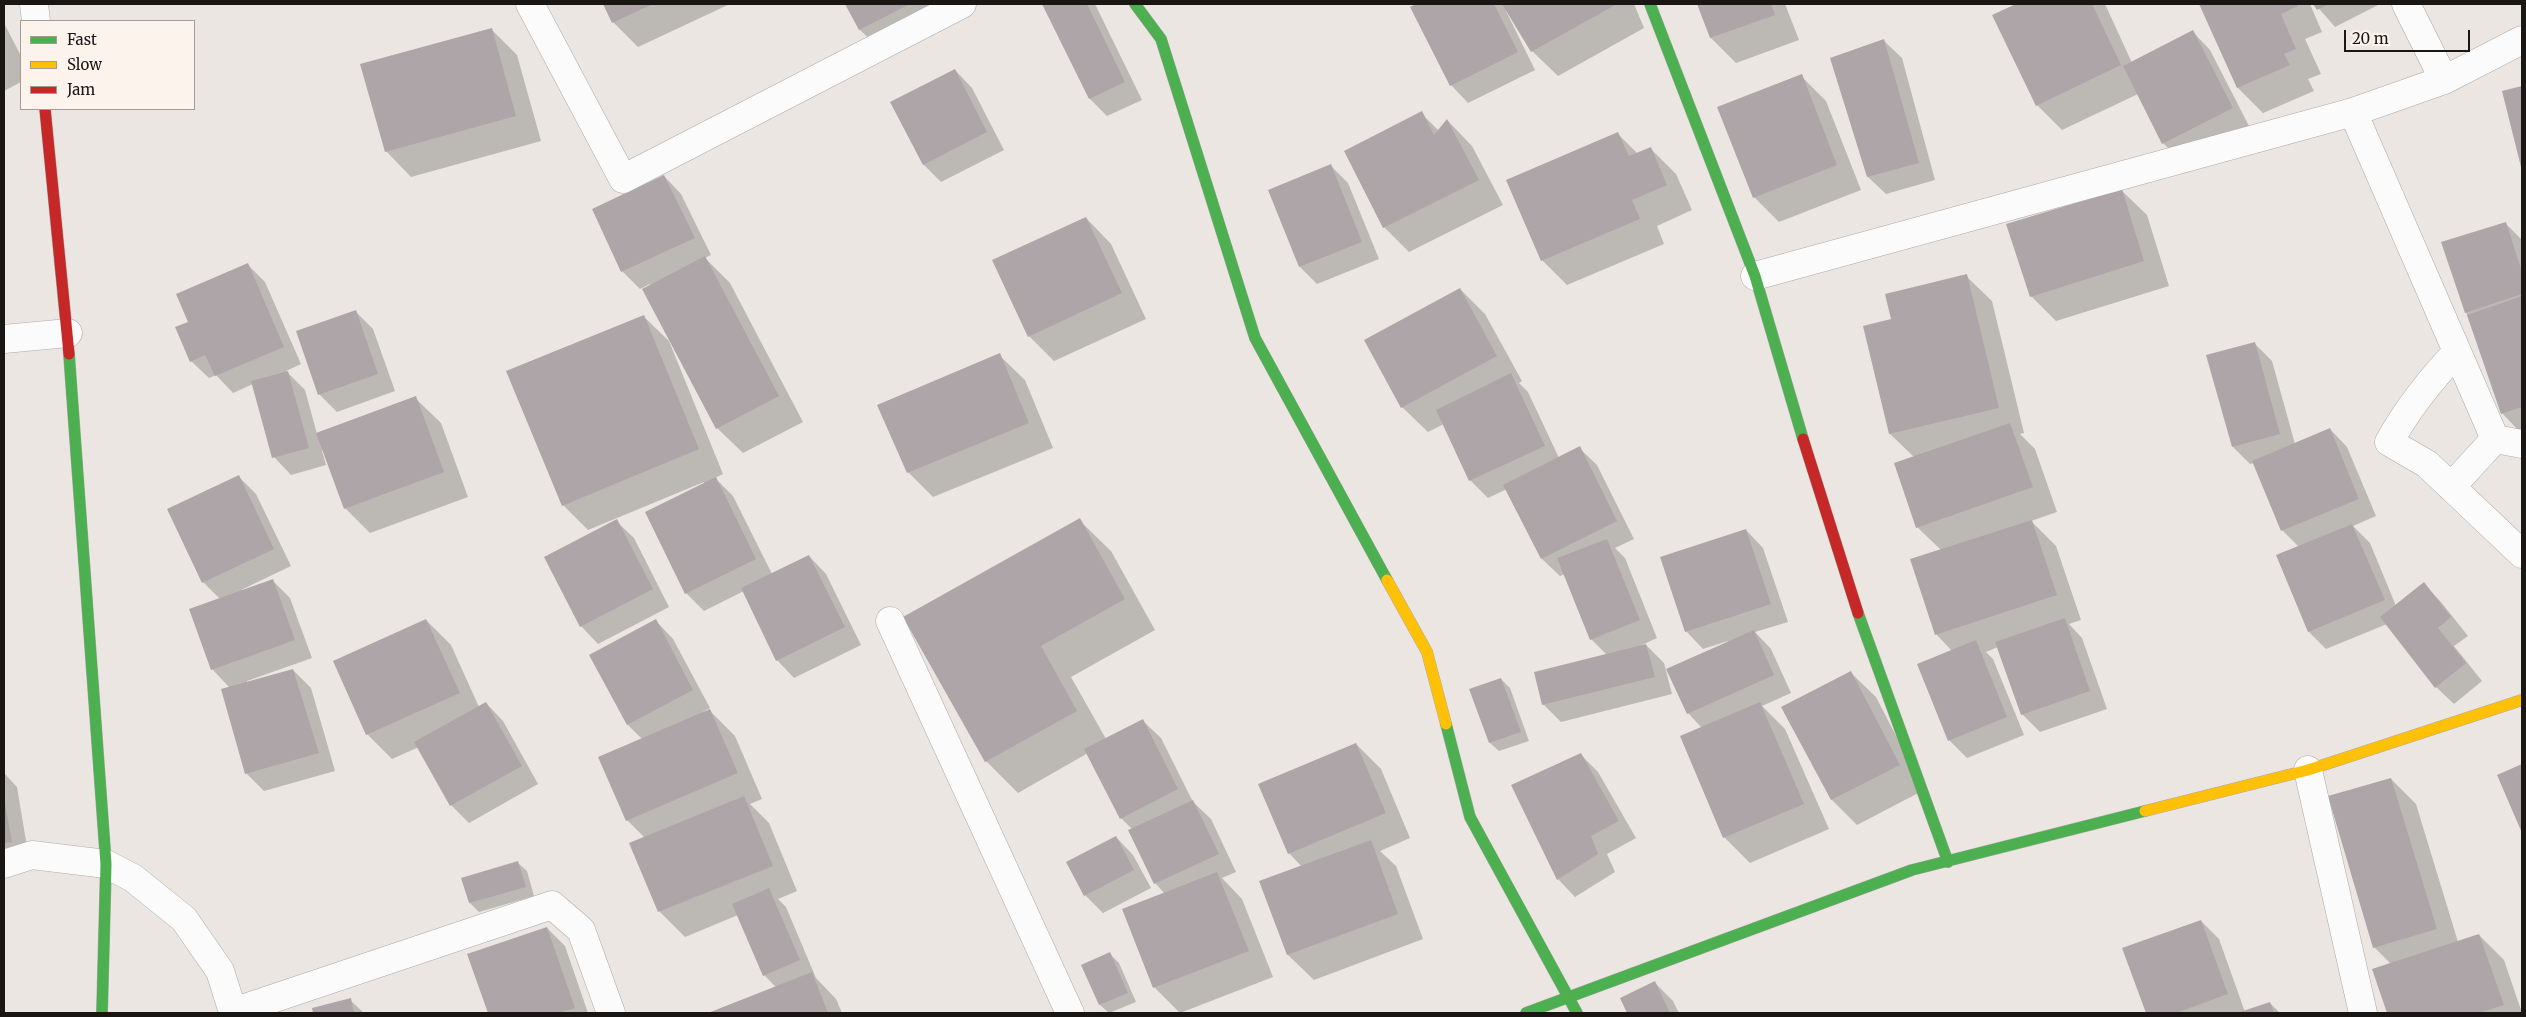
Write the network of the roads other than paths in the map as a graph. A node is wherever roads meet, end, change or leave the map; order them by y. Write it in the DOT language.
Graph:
graph roads {
  1 [pos="34,4"];
  2 [pos="530,4"];
  3 [pos="962,4"];
  4 [pos="1135,4"];
  5 [pos="1650,4"];
  6 [pos="2406,4"];
  7 [pos="36,20"];
  8 [pos="2522,40"];
  9 [pos="2444,80"];
  10 [pos="45,110"];
  11 [pos="2352,112"];
  12 [pos="1755,276"];
  13 [pos="68,334"];
  14 [pos="4,339"];
  15 [pos="2457,352"];
  16 [pos="2495,439"];
  17 [pos="2522,444"];
  18 [pos="2451,487"];
  19 [pos="2522,554"];
  20 [pos="890,621"];
  21 [pos="2522,700"];
  22 [pos="2308,770"];
  23 [pos="1948,862"];
  24 [pos="4,864"];
  25 [pos="106,864"];
  26 [pos="1570,998"];
  27 [pos="102,1013"];
  28 [pos="230,1013"];
  29 [pos="611,1013"];
  30 [pos="1070,1013"];
  31 [pos="1526,1013"];
  32 [pos="1577,1013"];
  33 [pos="2363,1013"];
  1 -- 7 [label="street"];
  2 -- 3 [label="street"];
  4 -- 26 [label="street"];
  5 -- 12 [label="street"];
  6 -- 9 [label="street"];
  8 -- 9 [label="street"];
  9 -- 11 [label="street"];
  10 -- 13 [label="street"];
  11 -- 12 [label="street"];
  11 -- 15 [label="street"];
  12 -- 23 [label="street"];
  13 -- 14 [label="street"];
  13 -- 25 [label="street"];
  15 -- 16 [label="street"];
  15 -- 18 [label="street"];
  16 -- 17 [label="street"];
  16 -- 18 [label="street"];
  18 -- 19 [label="street"];
  20 -- 30 [label="street"];
  21 -- 22 [label="street"];
  22 -- 23 [label="street"];
  22 -- 33 [label="street"];
  23 -- 26 [label="street"];
  24 -- 25 [label="street"];
  25 -- 27 [label="street"];
  25 -- 28 [label="street"];
  26 -- 31 [label="street"];
  26 -- 32 [label="street"];
  28 -- 29 [label="street"];
}
